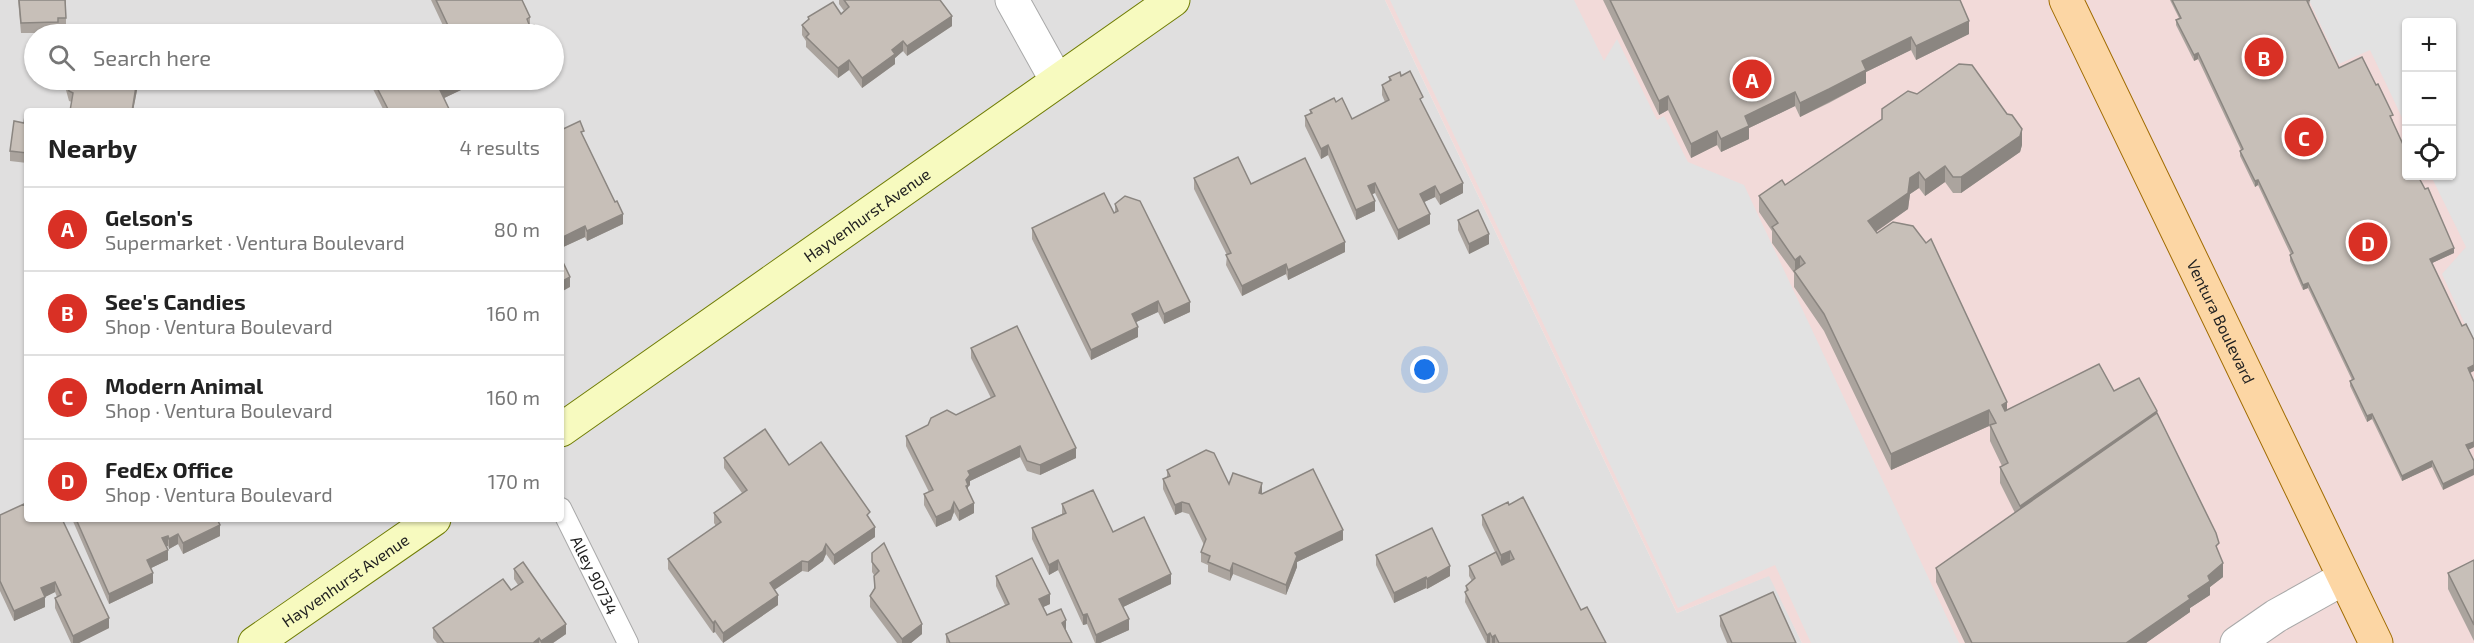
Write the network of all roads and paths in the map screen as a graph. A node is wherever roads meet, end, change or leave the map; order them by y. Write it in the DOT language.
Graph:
graph roads {
  1 [pos="1012,0"];
  2 [pos="1173,0"];
  3 [pos="2066,0"];
  4 [pos="1057,81"];
  5 [pos="564,428"];
  6 [pos="564,514"];
  7 [pos="430,522"];
  8 [pos="2344,578"];
  9 [pos="255,643"];
  10 [pos="628,643"];
  11 [pos="2236,643"];
  12 [pos="2376,643"];
  1 -- 4 [label="street"];
  2 -- 4 [label="main road, Hayvenhurst Avenue"];
  3 -- 8 [label="main road, Ventura Boulevard"];
  4 -- 5 [label="main road, Hayvenhurst Avenue"];
  6 -- 10 [label="lane, Alley 90734"];
  7 -- 9 [label="main road, Hayvenhurst Avenue"];
  8 -- 11 [label="street"];
  8 -- 12 [label="main road, Ventura Boulevard"];
}
